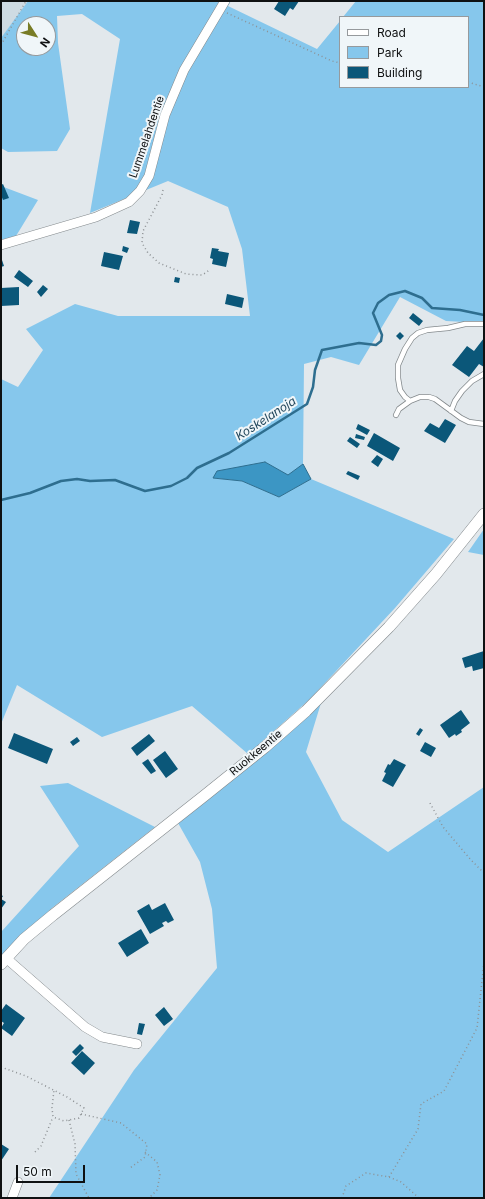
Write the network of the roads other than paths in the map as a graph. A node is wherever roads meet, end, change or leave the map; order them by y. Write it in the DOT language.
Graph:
graph roads {
  1 [pos="226,1"];
  2 [pos="1,245"];
  3 [pos="484,324"];
  4 [pos="484,374"];
  5 [pos="410,401"];
  6 [pos="451,411"];
  7 [pos="396,415"];
  8 [pos="484,424"];
  9 [pos="484,514"];
  10 [pos="3,961"];
  11 [pos="137,1044"];
  12 [pos="18,1182"];
  13 [pos="12,1198"];
  1 -- 2 [label="street, Lummelahdentie"];
  3 -- 5 [label="lane"];
  4 -- 6 [label="lane"];
  5 -- 6 [label="lane"];
  5 -- 7 [label="lane"];
  6 -- 8 [label="lane"];
  9 -- 10 [label="street, Ruokkeentie"];
  10 -- 11 [label="street"];
  12 -- 13 [label="street"];
}
